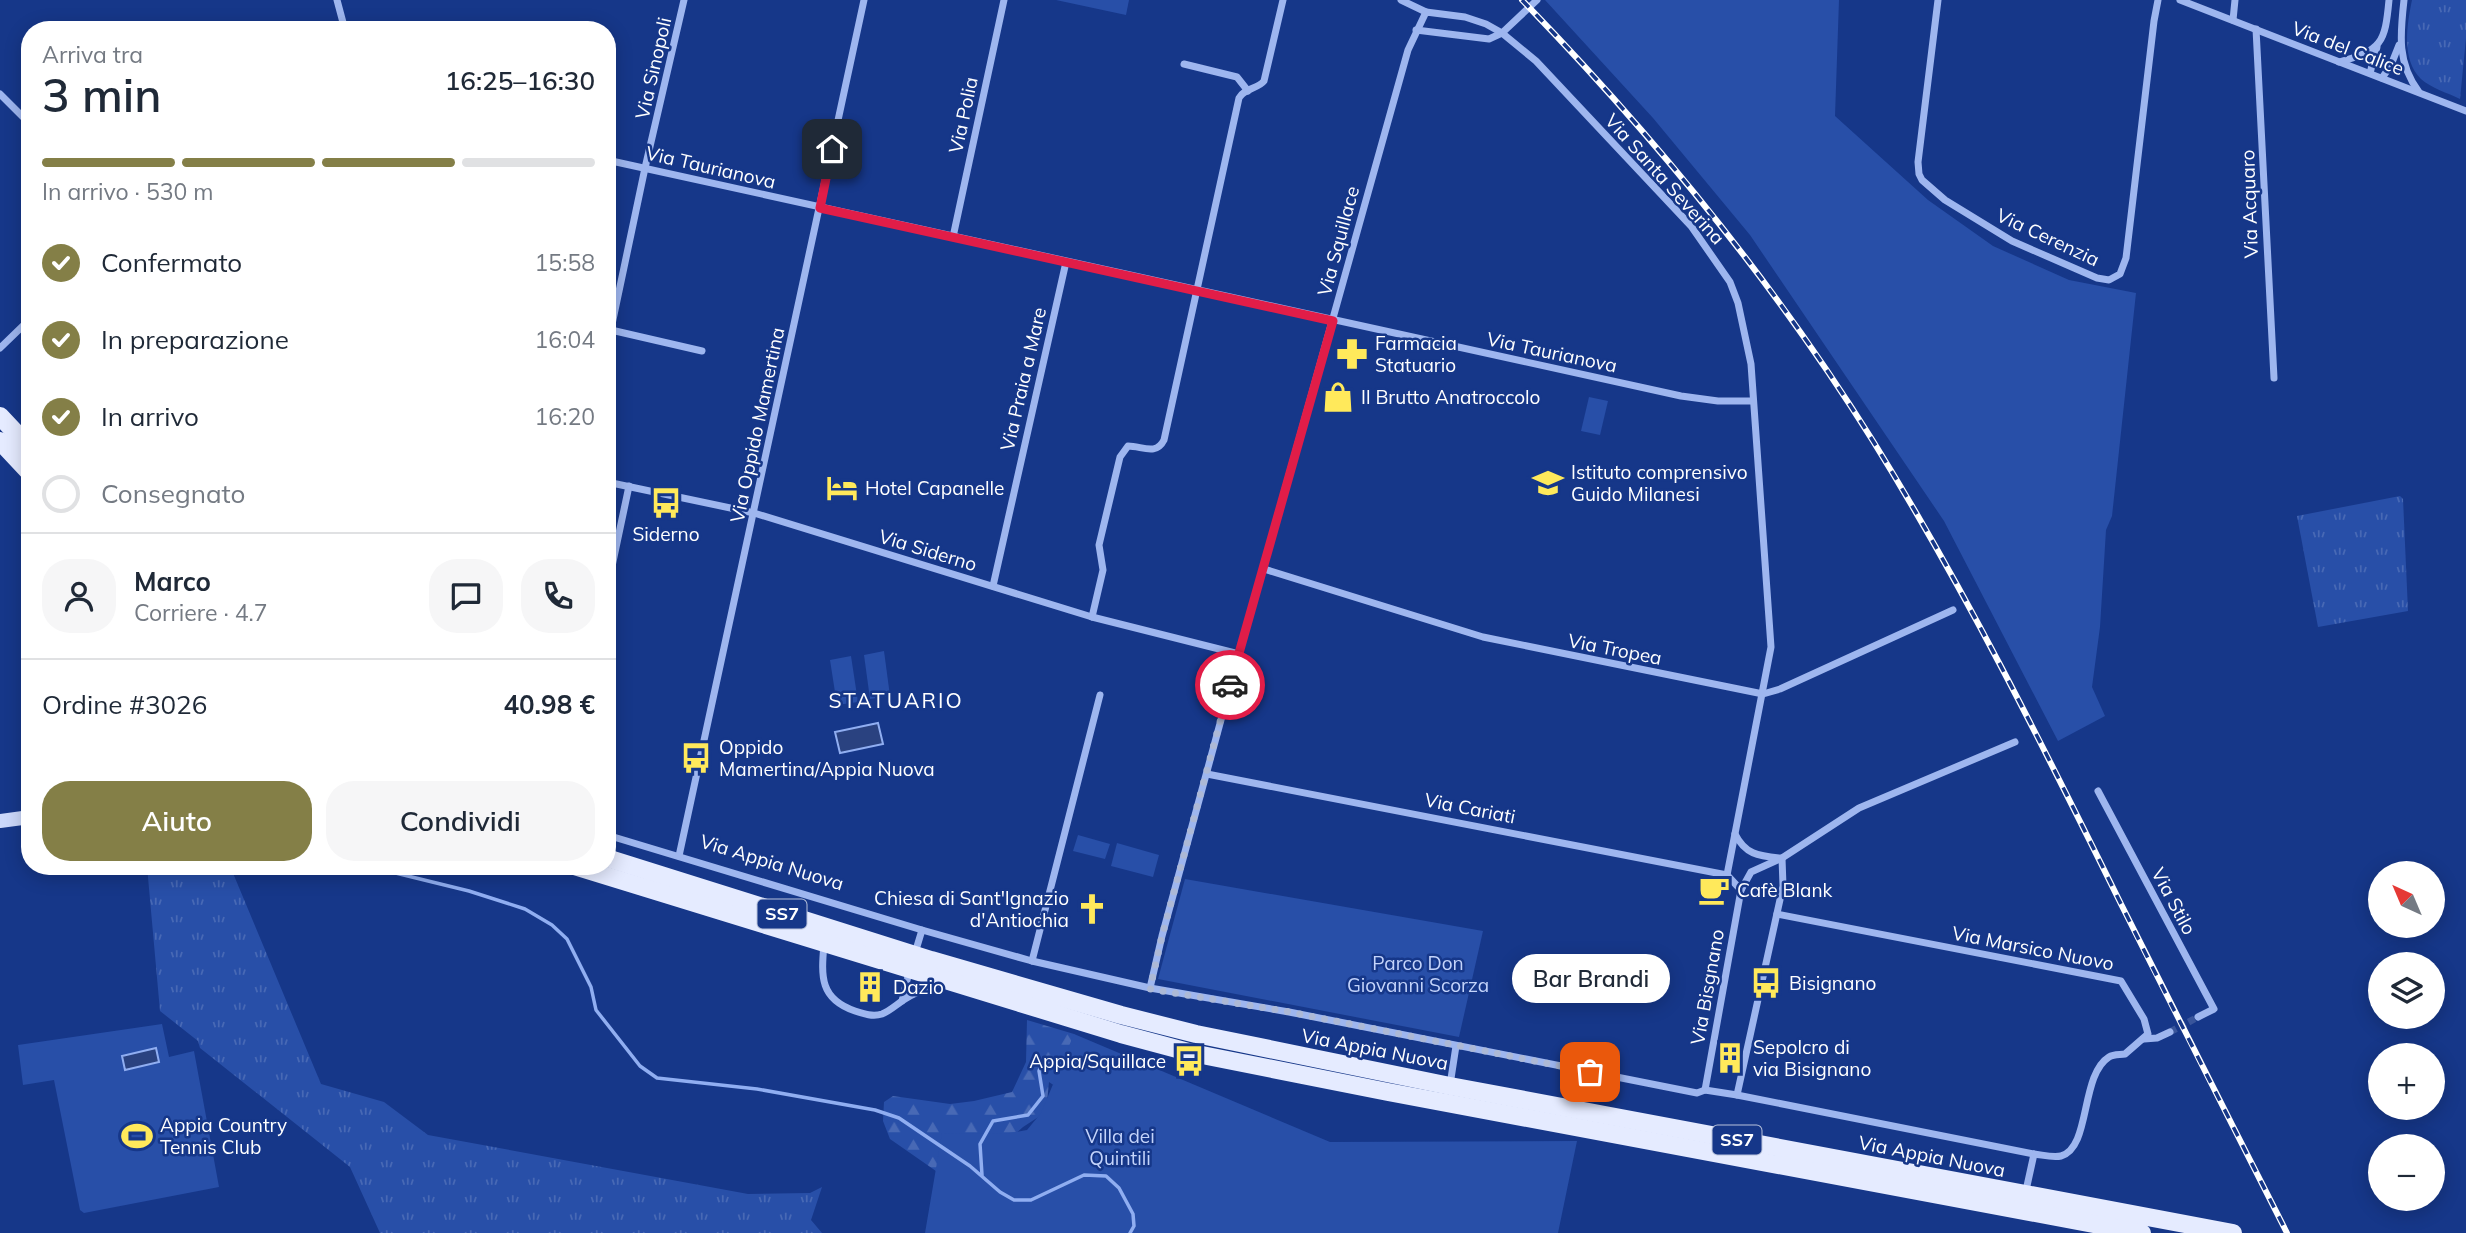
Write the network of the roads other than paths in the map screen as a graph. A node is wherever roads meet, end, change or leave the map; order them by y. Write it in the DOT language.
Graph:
graph roads {
  1 [pos="337,0"];
  2 [pos="684,0"];
  3 [pos="864,0"];
  4 [pos="1004,0"];
  5 [pos="1283,0"];
  6 [pos="1401,0"];
  7 [pos="1537,0"];
  8 [pos="1938,0"];
  9 [pos="2158,0"];
  10 [pos="2180,0"];
  11 [pos="2235,0"];
  12 [pos="2389,0"];
  13 [pos="2404,0"];
  14 [pos="1426,12"];
  15 [pos="2232,20"];
  16 [pos="343,21"];
  17 [pos="2256,29"];
  18 [pos="1416,30"];
  19 [pos="1502,33"];
  20 [pos="2400,42"];
  21 [pos="2379,43"];
  22 [pos="2338,62"];
  23 [pos="1184,64"];
  24 [pos="2370,74"];
  25 [pos="2382,78"];
  26 [pos="1248,90"];
  27 [pos="2420,93"];
  28 [pos="0,94"];
  29 [pos="2466,111"];
  30 [pos="21,116"];
  31 [pos="616,162"];
  32 [pos="645,168"];
  33 [pos="820,208"];
  34 [pos="953,237"];
  35 [pos="1066,262"];
  36 [pos="1196,289"];
  37 [pos="616,306"];
  38 [pos="1333,321"];
  39 [pos="21,328"];
  40 [pos="616,331"];
  41 [pos="0,348"];
  42 [pos="702,351"];
  43 [pos="2274,378"];
  44 [pos="1753,401"];
  45 [pos="0,416"];
  46 [pos="21,438"];
  47 [pos="0,441"];
  48 [pos="21,463"];
  49 [pos="616,484"];
  50 [pos="629,486"];
  51 [pos="754,513"];
  52 [pos="616,547"];
  53 [pos="1264,569"];
  54 [pos="993,586"];
  55 [pos="1953,610"];
  56 [pos="1092,617"];
  57 [pos="1239,654"];
  58 [pos="1763,694"];
  59 [pos="1100,695"];
  60 [pos="2015,742"];
  61 [pos="1207,774"];
  62 [pos="2098,791"];
  63 [pos="21,818"];
  64 [pos="0,821"];
  65 [pos="1735,833"];
  66 [pos="616,838"];
  67 [pos="679,856"];
  68 [pos="1782,858"];
  69 [pos="616,861"];
  70 [pos="603,875"];
  71 [pos="1727,875"];
  72 [pos="1741,890"];
  73 [pos="1777,914"];
  74 [pos="922,930"];
  75 [pos="824,944"];
  76 [pos="1032,961"];
  77 [pos="912,962"];
  78 [pos="946,981"];
  79 [pos="1150,989"];
  80 [pos="902,1001"];
  81 [pos="2198,1017"];
  82 [pos="2170,1032"];
  83 [pos="2144,1039"];
  84 [pos="1456,1046"];
  85 [pos="1450,1086"];
  86 [pos="1704,1090"];
  87 [pos="1737,1095"];
  88 [pos="2034,1154"];
  89 [pos="2025,1195"];
  90 [pos="2142,1233"];
  91 [pos="2233,1233"];
  1 -- 16 [label="street"];
  2 -- 32 [label="street, Via Sinopoli"];
  3 -- 33 [label="street, Via Oppido Mamertina"];
  4 -- 34 [label="street, Via Polia"];
  5 -- 26 [label="street"];
  6 -- 14 [label="street, Via Santa Severina"];
  7 -- 19 [label="street"];
  8 -- 9 [label="street, Via Cerenzia"];
  10 -- 15 [label="street, Via del Calice"];
  11 -- 15 [label="street"];
  12 -- 21 [label="street"];
  13 -- 20 [label="street"];
  14 -- 18 [label="street, Via Squillace"];
  14 -- 19 [label="street, Via Santa Severina"];
  15 -- 17 [label="street, Via del Calice"];
  17 -- 22 [label="street, Via del Calice"];
  17 -- 43 [label="street, Via Acquaro"];
  18 -- 19 [label="street"];
  18 -- 38 [label="street, Via Squillace"];
  19 -- 44 [label="street, Via Santa Severina"];
  20 -- 25 [label="street"];
  20 -- 27 [label="street"];
  21 -- 22 [label="street"];
  21 -- 24 [label="street"];
  22 -- 24 [label="street, Via del Calice"];
  23 -- 26 [label="street"];
  24 -- 25 [label="street, Via del Calice"];
  25 -- 27 [label="street, Via del Calice"];
  26 -- 36 [label="street"];
  27 -- 29 [label="street, Via del Calice"];
  28 -- 30 [label="street"];
  31 -- 32 [label="street, Via Taurianova"];
  32 -- 33 [label="street, Via Taurianova"];
  32 -- 37 [label="street, Via Sinopoli"];
  33 -- 34 [label="street, Via Taurianova"];
  33 -- 51 [label="street, Via Oppido Mamertina"];
  34 -- 35 [label="street, Via Taurianova"];
  35 -- 36 [label="street, Via Taurianova"];
  35 -- 54 [label="street, Via Praia a Mare"];
  36 -- 38 [label="street, Via Taurianova"];
  36 -- 56 [label="street"];
  38 -- 44 [label="street, Via Taurianova"];
  38 -- 53 [label="street, Via Squillace"];
  39 -- 41 [label="street"];
  40 -- 42 [label="street"];
  44 -- 58 [label="street, Via Santa Severina"];
  45 -- 46 [label="main road"];
  47 -- 48 [label="main road"];
  49 -- 50 [label="street, Via Siderno"];
  50 -- 51 [label="street, Via Siderno"];
  50 -- 52 [label="street"];
  51 -- 54 [label="street, Via Siderno"];
  51 -- 67 [label="street, Via Oppido Mamertina"];
  53 -- 57 [label="street, Via Squillace"];
  53 -- 58 [label="street, Via Tropea"];
  54 -- 56 [label="street, Via Siderno"];
  55 -- 58 [label="street"];
  56 -- 57 [label="street, Via Siderno"];
  57 -- 61 [label="street, Via Squillace"];
  58 -- 65 [label="street, Via Santa Severina"];
  59 -- 76 [label="street"];
  60 -- 68 [label="street"];
  61 -- 71 [label="street, Via Cariati"];
  61 -- 79 [label="street, Via Squillace"];
  62 -- 81 [label="street, Via Stilo"];
  63 -- 64 [label="main road"];
  65 -- 68 [label="street"];
  65 -- 71 [label="street, Via Santa Severina"];
  66 -- 67 [label="street, Via Appia Nuova"];
  67 -- 74 [label="street, Via Appia Nuova"];
  68 -- 72 [label="street"];
  68 -- 73 [label="street"];
  69 -- 77 [label="main road, Via Appia Nuova / SS7"];
  70 -- 75 [label="main road, Via Appia Nuova / SS7"];
  71 -- 72 [label="street"];
  72 -- 86 [label="street, Via Bisgnano"];
  73 -- 83 [label="street, Via Marsico Nuovo"];
  73 -- 87 [label="street"];
  74 -- 76 [label="street, Via Appia Nuova"];
  74 -- 77 [label="street"];
  75 -- 77 [label="main road, Via Appia Nuova / SS7"];
  75 -- 80 [label="street"];
  76 -- 79 [label="street, Via Appia Nuova"];
  77 -- 78 [label="main road, Via Appia Nuova / SS7"];
  77 -- 80 [label="street"];
  77 -- 85 [label="main road, Via Appia Nuova / SS7"];
  78 -- 80 [label="street"];
  78 -- 90 [label="main road, Via Appia Nuova / SS7"];
  79 -- 84 [label="street, Via Appia Nuova"];
  82 -- 83 [label="street"];
  83 -- 88 [label="street"];
  84 -- 85 [label="street"];
  84 -- 86 [label="street, Via Appia Nuova"];
  85 -- 89 [label="main road, Via Appia Nuova / SS7"];
  86 -- 87 [label="street, Via Appia Nuova"];
  87 -- 88 [label="street, Via Appia Nuova"];
  88 -- 89 [label="street"];
  89 -- 91 [label="main road, Via Appia Nuova / SS7"];
}
